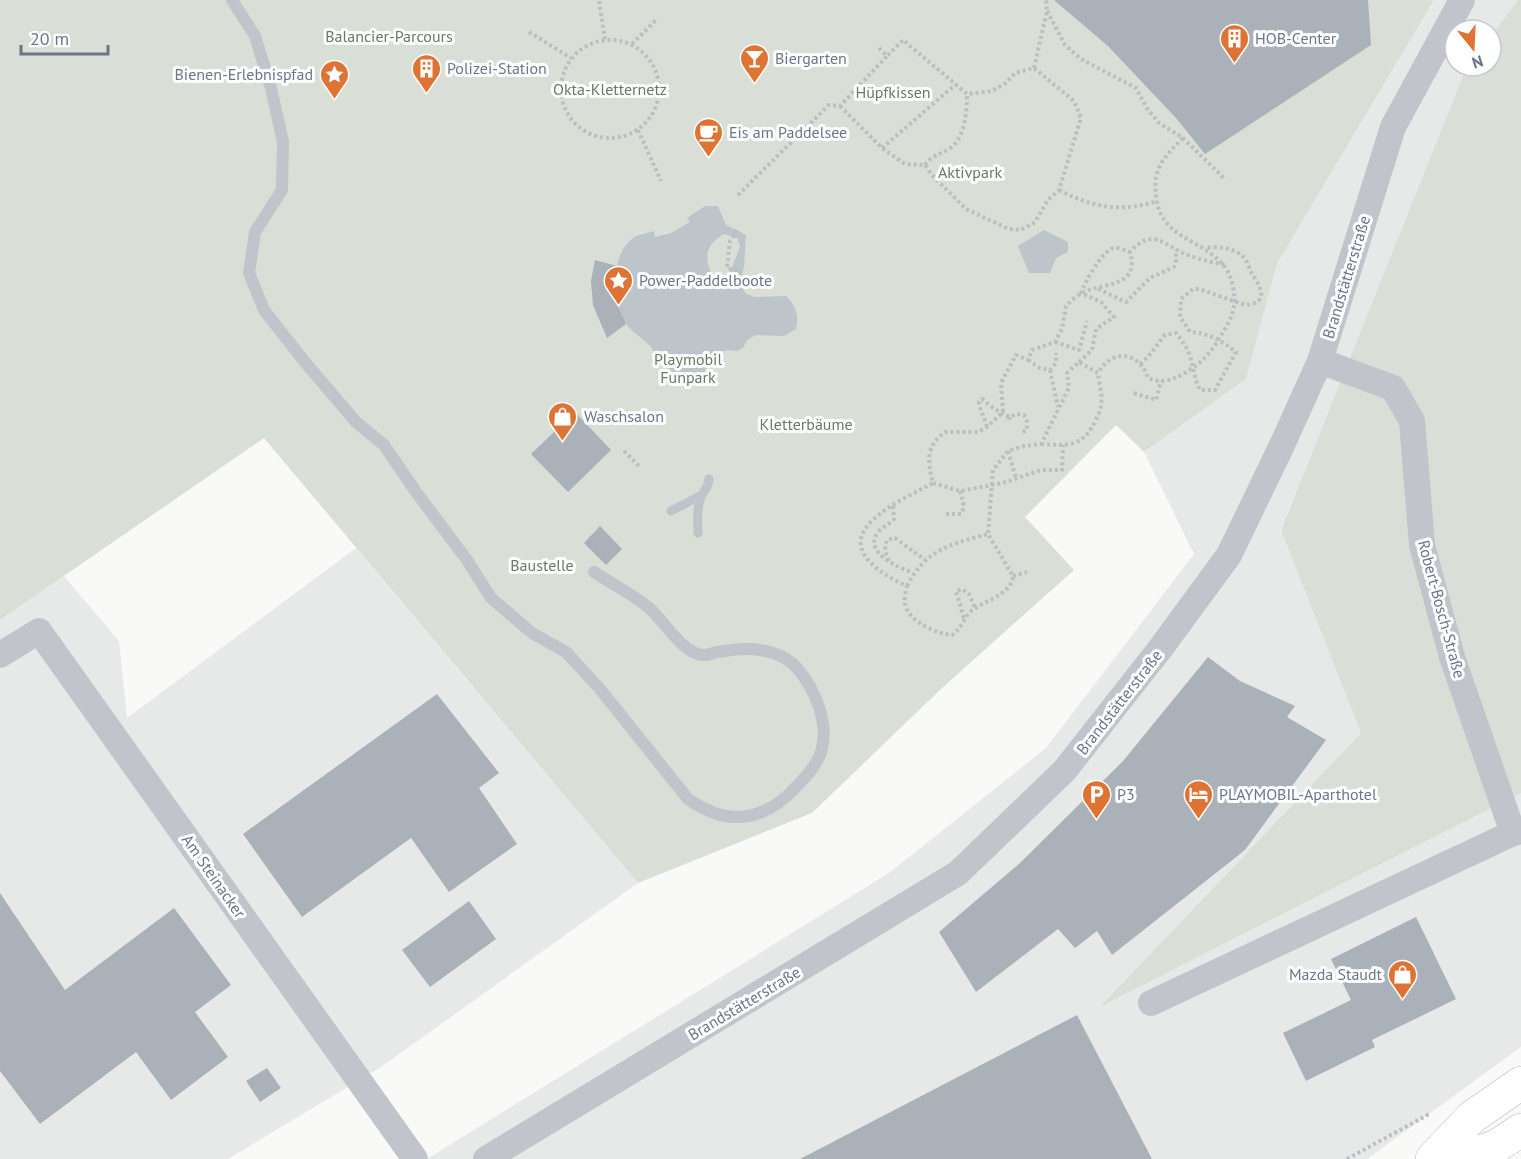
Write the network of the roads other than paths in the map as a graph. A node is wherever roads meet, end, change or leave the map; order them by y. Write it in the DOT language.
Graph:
graph roads {
  1 [pos="232,0"];
  2 [pos="1462,0"];
  3 [pos="1320,362"];
  4 [pos="594,572"];
  5 [pos="0,655"];
  6 [pos="1517,832"];
  7 [pos="1151,1003"];
  8 [pos="1521,1083"];
  9 [pos="1521,1130"];
  10 [pos="415,1159"];
  11 [pos="486,1159"];
  12 [pos="1432,1159"];
  13 [pos="1458,1159"];
  1 -- 4 [label="lane"];
  2 -- 3 [label="street, Brandstätterstraße"];
  3 -- 6 [label="street, Robert-Bosch-Straße"];
  3 -- 11 [label="street, Brandstätterstraße"];
  5 -- 10 [label="street, Am Steinacker"];
  6 -- 7 [label="street, Robert-Bosch-Straße"];
  8 -- 12 [label="main road"];
  9 -- 13 [label="main road"];
}
